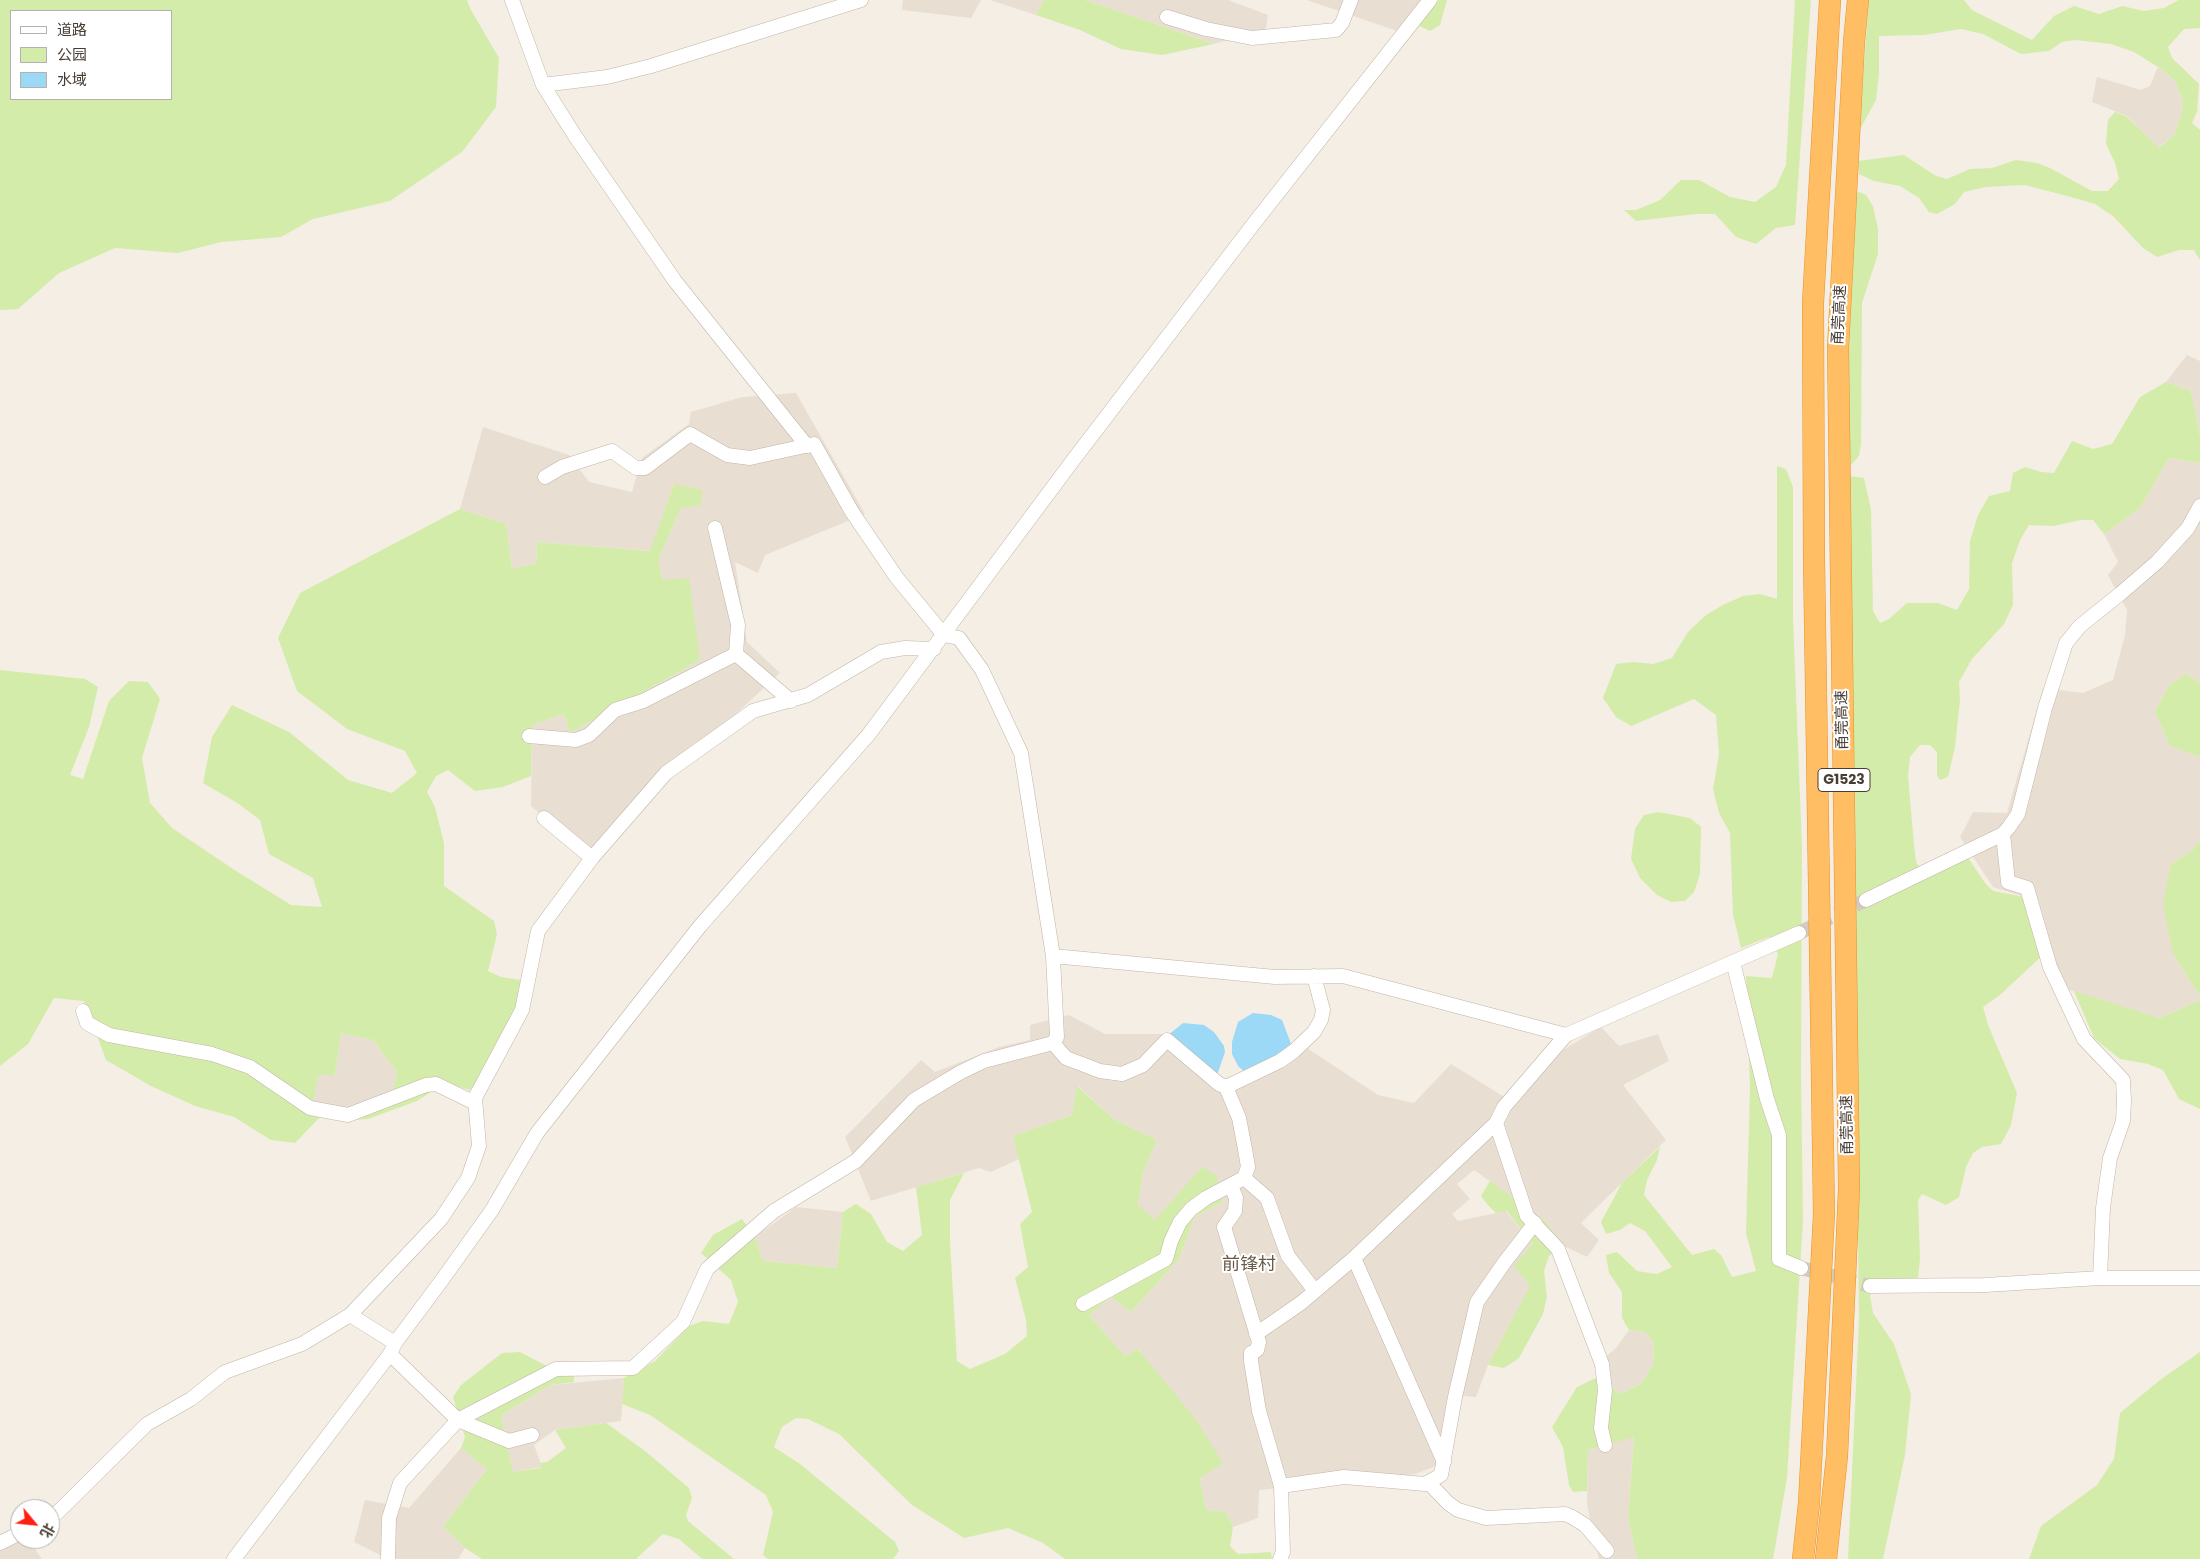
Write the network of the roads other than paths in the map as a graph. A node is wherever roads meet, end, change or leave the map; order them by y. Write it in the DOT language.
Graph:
graph roads {
  1 [pos="512,0"];
  2 [pos="861,0"];
  3 [pos="1351,0"];
  4 [pos="1430,0"];
  5 [pos="1830,0"];
  6 [pos="1858,0"];
  7 [pos="1167,17"];
  8 [pos="543,86"];
  9 [pos="807,446"];
  10 [pos="545,477"];
  11 [pos="2200,506"];
  12 [pos="2194,527"];
  13 [pos="715,528"];
  14 [pos="944,635"];
  15 [pos="934,649"];
  16 [pos="736,654"];
  17 [pos="791,701"];
  18 [pos="529,736"];
  19 [pos="544,818"];
  20 [pos="2003,834"];
  21 [pos="592,858"];
  22 [pos="1866,900"];
  23 [pos="1799,933"];
  24 [pos="1053,956"];
  25 [pos="1733,962"];
  26 [pos="1314,976"];
  27 [pos="84,1011"];
  28 [pos="1566,1034"];
  29 [pos="1053,1042"];
  30 [pos="1226,1087"];
  31 [pos="475,1103"];
  32 [pos="1496,1122"];
  33 [pos="1244,1178"];
  34 [pos="1231,1186"];
  35 [pos="1534,1223"];
  36 [pos="1354,1258"];
  37 [pos="1801,1268"];
  38 [pos="2100,1278"];
  39 [pos="2200,1278"];
  40 [pos="1870,1286"];
  41 [pos="1315,1291"];
  42 [pos="1083,1304"];
  43 [pos="350,1315"];
  44 [pos="1256,1334"];
  45 [pos="392,1348"];
  46 [pos="458,1420"];
  47 [pos="532,1434"];
  48 [pos="1605,1445"];
  49 [pos="1445,1462"];
  50 [pos="1428,1482"];
  51 [pos="1281,1486"];
  52 [pos="60,1510"];
  53 [pos="1607,1551"];
  54 [pos="234,1559"];
  55 [pos="388,1559"];
  56 [pos="1280,1559"];
  57 [pos="1803,1559"];
  58 [pos="1826,1559"];
  1 -- 8 [label="street"];
  2 -- 8 [label="street"];
  3 -- 7 [label="street"];
  4 -- 14 [label="street"];
  5 -- 57 [label="highway, 甬莞高速 / G1523"];
  6 -- 58 [label="highway, 甬莞高速 / G1523"];
  8 -- 9 [label="street"];
  9 -- 10 [label="street"];
  9 -- 14 [label="street"];
  11 -- 12 [label="street"];
  12 -- 20 [label="street"];
  13 -- 16 [label="street"];
  14 -- 15 [label="street"];
  14 -- 24 [label="street"];
  15 -- 17 [label="street"];
  15 -- 45 [label="street"];
  16 -- 17 [label="street"];
  16 -- 18 [label="street"];
  17 -- 21 [label="street"];
  19 -- 21 [label="street"];
  20 -- 22 [label="street"];
  20 -- 38 [label="street"];
  21 -- 31 [label="street"];
  23 -- 25 [label="street"];
  24 -- 26 [label="street"];
  24 -- 29 [label="street"];
  25 -- 28 [label="street"];
  25 -- 37 [label="street"];
  26 -- 28 [label="street"];
  26 -- 30 [label="street"];
  27 -- 31 [label="street"];
  28 -- 32 [label="street"];
  29 -- 30 [label="street"];
  29 -- 46 [label="street"];
  30 -- 33 [label="street"];
  31 -- 43 [label="street"];
  32 -- 35 [label="street"];
  32 -- 36 [label="street"];
  33 -- 34 [label="street"];
  33 -- 41 [label="street"];
  34 -- 42 [label="street"];
  34 -- 44 [label="street"];
  35 -- 48 [label="street"];
  35 -- 49 [label="street"];
  36 -- 41 [label="street"];
  36 -- 49 [label="street"];
  38 -- 39 [label="street"];
  38 -- 40 [label="street"];
  41 -- 44 [label="street"];
  43 -- 45 [label="street"];
  43 -- 52 [label="street"];
  44 -- 51 [label="street"];
  45 -- 46 [label="street"];
  45 -- 54 [label="street"];
  46 -- 47 [label="street"];
  46 -- 55 [label="street"];
  49 -- 50 [label="street"];
  50 -- 51 [label="street"];
  50 -- 53 [label="street"];
  51 -- 56 [label="street"];
}
